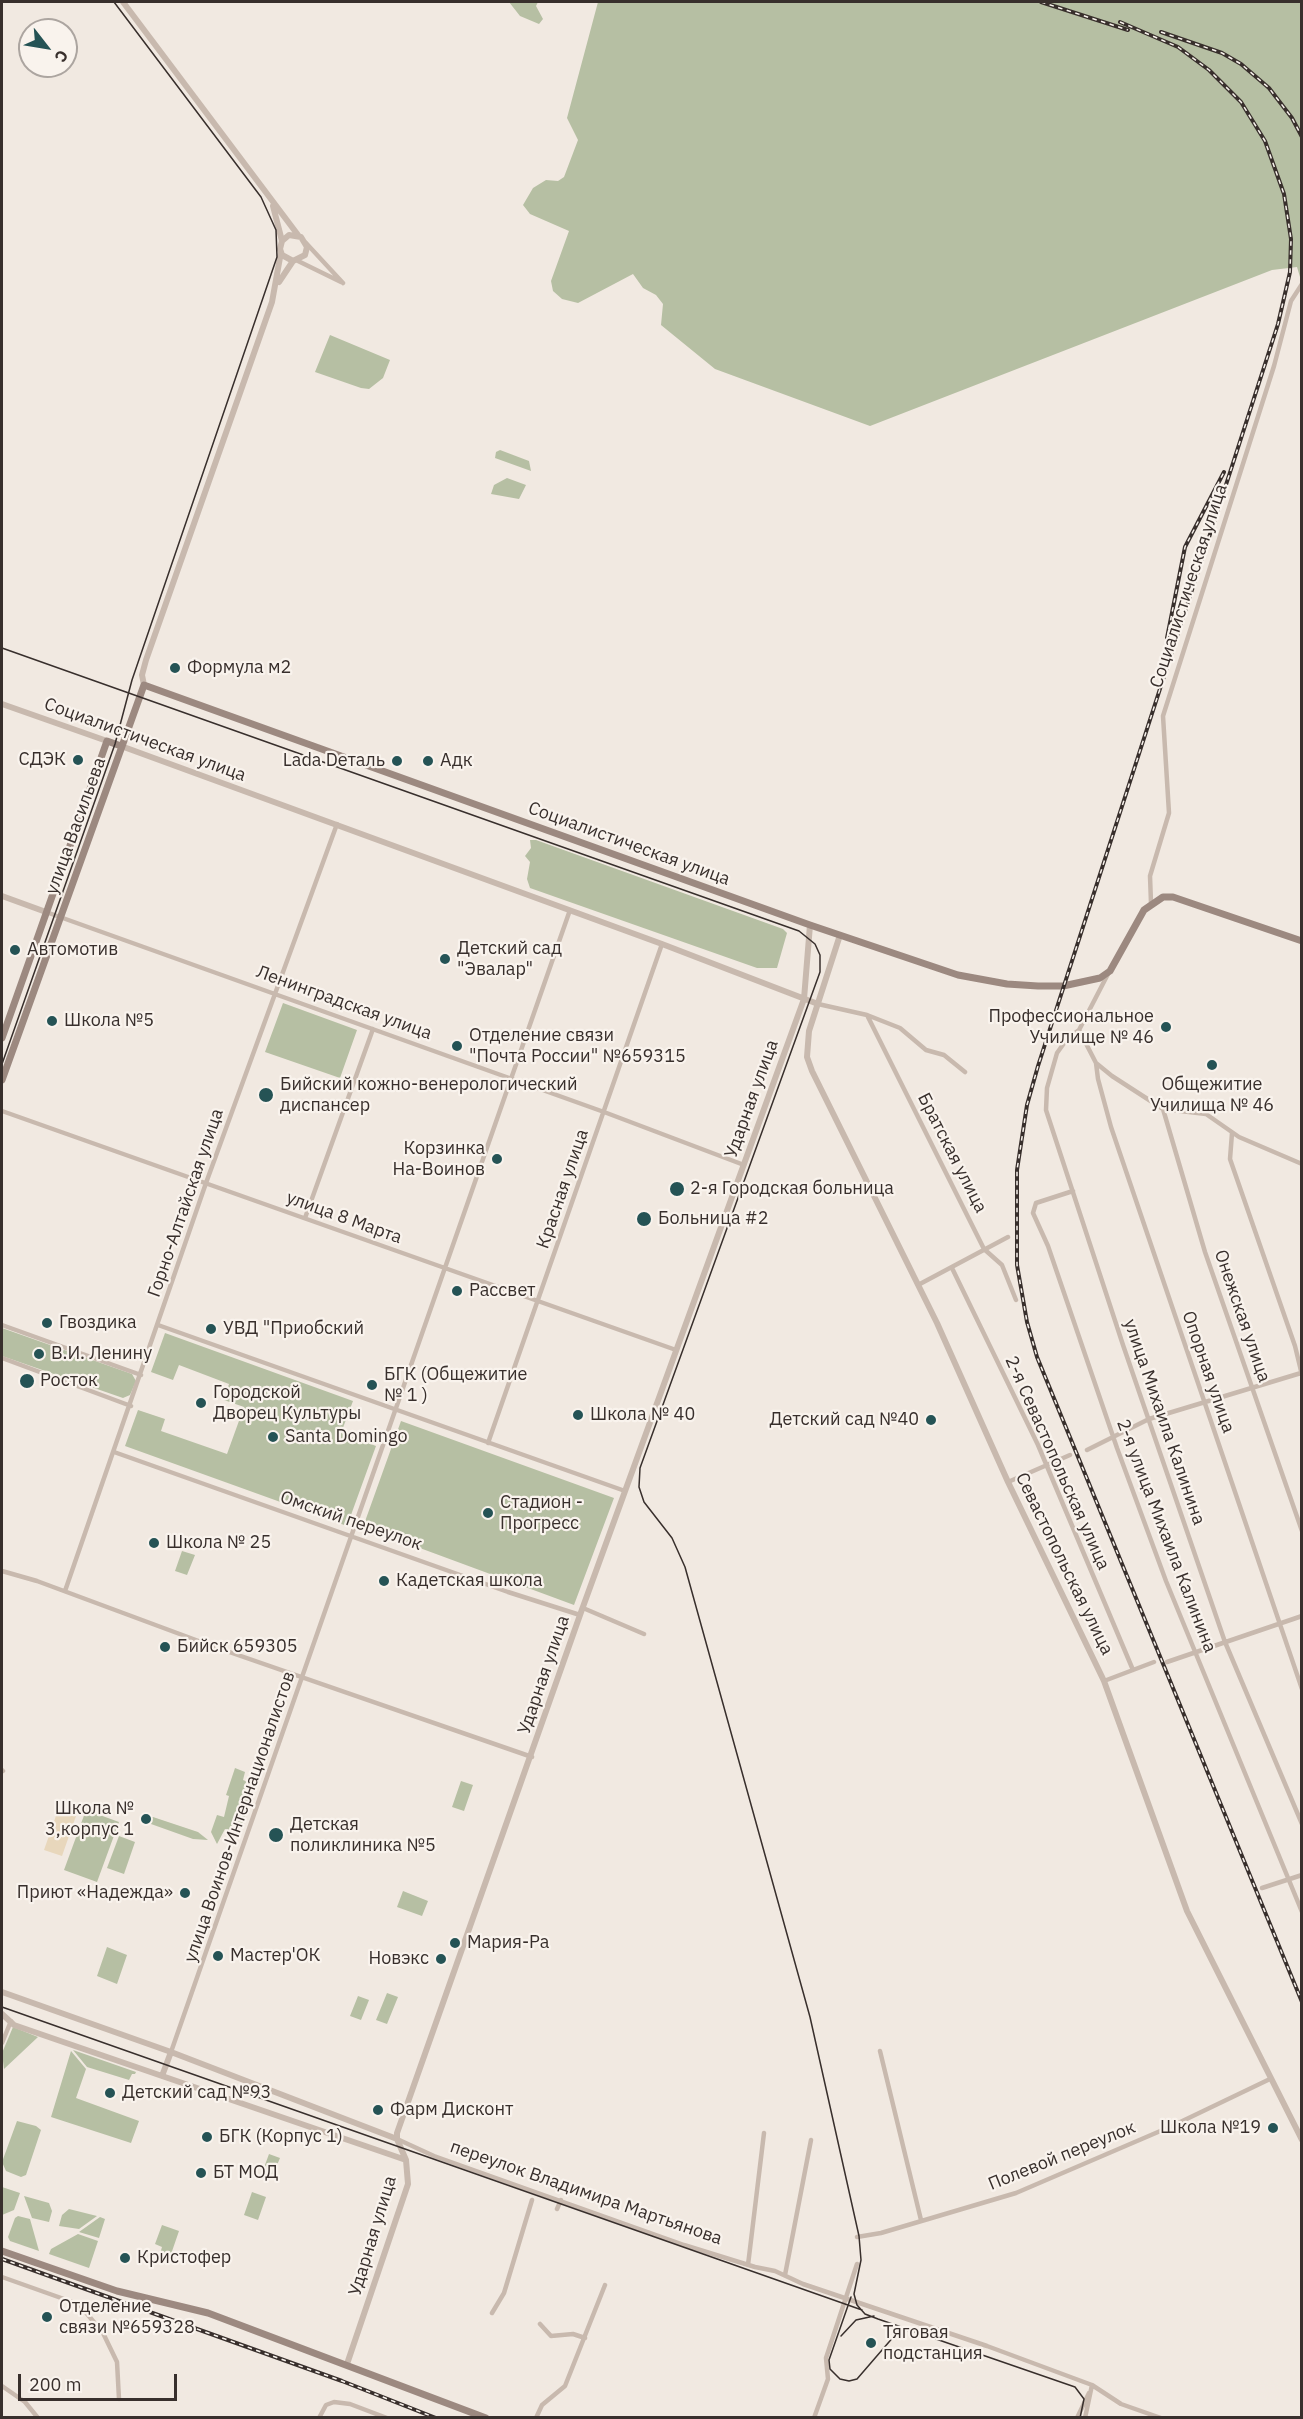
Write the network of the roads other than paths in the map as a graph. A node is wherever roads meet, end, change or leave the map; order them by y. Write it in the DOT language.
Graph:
graph roads {
  1 [pos="123,2"];
  2 [pos="272,203"];
  3 [pos="298,235"];
  4 [pos="282,241"];
  5 [pos="306,243"];
  6 [pos="280,252"];
  7 [pos="295,261"];
  8 [pos="1302,284"];
  9 [pos="277,285"];
  10 [pos="144,685"];
  11 [pos="2,704"];
  12 [pos="107,741"];
  13 [pos="121,746"];
  14 [pos="336,824"];
  15 [pos="2,896"];
  16 [pos="1151,903"];
  17 [pos="570,910"];
  18 [pos="46,912"];
  19 [pos="58,917"];
  20 [pos="810,925"];
  21 [pos="840,935"];
  22 [pos="1302,941"];
  23 [pos="662,944"];
  24 [pos="1110,971"];
  25 [pos="274,994"];
  26 [pos="804,999"];
  27 [pos="818,1004"];
  28 [pos="867,1015"];
  29 [pos="373,1029"];
  30 [pos="1079,1030"];
  31 [pos="2,1038"];
  32 [pos="1096,1063"];
  33 [pos="965,1072"];
  34 [pos="512,1079"];
  35 [pos="2,1080"];
  36 [pos="1163,1109"];
  37 [pos="2,1111"];
  38 [pos="604,1112"];
  39 [pos="1232,1133"];
  40 [pos="1302,1164"];
  41 [pos="744,1166"];
  42 [pos="206,1183"];
  43 [pos="1073,1191"];
  44 [pos="305,1218"];
  45 [pos="1008,1237"];
  46 [pos="984,1249"];
  47 [pos="446,1268"];
  48 [pos="952,1268"];
  49 [pos="918,1285"];
  50 [pos="1016,1300"];
  51 [pos="539,1301"];
  52 [pos="2,1325"];
  53 [pos="158,1325"];
  54 [pos="676,1350"];
  55 [pos="2,1358"];
  56 [pos="1301,1374"];
  57 [pos="141,1375"];
  58 [pos="1252,1387"];
  59 [pos="1204,1401"];
  60 [pos="130,1406"];
  61 [pos="397,1411"];
  62 [pos="1149,1419"];
  63 [pos="1113,1437"];
  64 [pos="488,1443"];
  65 [pos="1087,1450"];
  66 [pos="114,1452"];
  67 [pos="1070,1455"];
  68 [pos="1046,1465"];
  69 [pos="1008,1482"];
  70 [pos="625,1491"];
  71 [pos="1302,1531"];
  72 [pos="354,1535"];
  73 [pos="2,1571"];
  74 [pos="65,1591"];
  75 [pos="583,1608"];
  76 [pos="580,1615"];
  77 [pos="1302,1616"];
  78 [pos="1279,1623"];
  79 [pos="644,1634"];
  80 [pos="1225,1642"];
  81 [pos="1195,1652"];
  82 [pos="1154,1662"];
  83 [pos="1167,1662"];
  84 [pos="1133,1670"];
  85 [pos="302,1677"];
  86 [pos="1104,1681"];
  87 [pos="1302,1689"];
  88 [pos="532,1757"];
  89 [pos="1302,1824"];
  90 [pos="1302,1875"];
  91 [pos="1290,1880"];
  92 [pos="1262,1888"];
  93 [pos="1302,1912"];
  94 [pos="2,1992"];
  95 [pos="2,2014"];
  96 [pos="11,2021"];
  97 [pos="2,2043"];
  98 [pos="880,2051"];
  99 [pos="171,2052"];
  100 [pos="162,2076"];
  101 [pos="1270,2079"];
  102 [pos="764,2133"];
  103 [pos="397,2139"];
  104 [pos="811,2140"];
  105 [pos="1302,2140"];
  106 [pos="406,2160"];
  107 [pos="532,2200"];
  108 [pos="561,2200"];
  109 [pos="557,2209"];
  110 [pos="921,2220"];
  111 [pos="856,2237"];
  112 [pos="2,2251"];
  113 [pos="857,2264"];
  114 [pos="748,2265"];
  115 [pos="784,2275"];
  116 [pos="2,2277"];
  117 [pos="605,2285"];
  118 [pos="847,2299"];
  119 [pos="492,2313"];
  120 [pos="540,2324"];
  121 [pos="585,2338"];
  122 [pos="347,2364"];
  123 [pos="1092,2385"];
  124 [pos="2,2386"];
  125 [pos="1089,2393"];
  126 [pos="119,2399"];
  127 [pos="38,2418"];
  128 [pos="319,2418"];
  129 [pos="387,2418"];
  130 [pos="486,2418"];
  131 [pos="536,2418"];
  132 [pos="814,2418"];
  133 [pos="1077,2418"];
  134 [pos="1085,2418"];
  135 [pos="1161,2418"];
  1 -- 2 [label="street"];
  2 -- 3 [label="street"];
  2 -- 4 [label="street"];
  3 -- 4 [label="street"];
  3 -- 5 [label="street"];
  4 -- 6 [label="street"];
  5 -- 7 [label="street"];
  5 -- 7 [label="street"];
  6 -- 7 [label="street"];
  6 -- 9 [label="street"];
  7 -- 9 [label="street"];
  8 -- 16 [label="street, Социалистическая улица"];
  9 -- 10 [label="street"];
  10 -- 13 [label="main road, улица Васильева"];
  10 -- 20 [label="main road, Социалистическая улица"];
  11 -- 12 [label="street, Социалистическая улица"];
  12 -- 13 [label="main road, Социалистическая улица"];
  12 -- 18 [label="main road"];
  13 -- 14 [label="street, Социалистическая улица"];
  13 -- 19 [label="main road, улица Васильева"];
  14 -- 17 [label="street, Социалистическая улица"];
  14 -- 25 [label="street, Горно-Алтайская улица"];
  15 -- 18 [label="street, Ленинградская улица"];
  16 -- 22 [label="main road"];
  16 -- 24 [label="main road"];
  17 -- 23 [label="street, Социалистическая улица"];
  17 -- 34 [label="street, улица Воинов-Интернационалистов"];
  18 -- 19 [label="street, Ленинградская улица"];
  18 -- 31 [label="main road"];
  19 -- 25 [label="street, Ленинградская улица"];
  19 -- 35 [label="main road, улица Васильева"];
  20 -- 21 [label="main road, Социалистическая улица"];
  20 -- 26 [label="street, Ударная улица"];
  21 -- 24 [label="main road, Социалистическая улица"];
  21 -- 27 [label="street, Севастопольская улица"];
  23 -- 26 [label="street, Социалистическая улица"];
  23 -- 38 [label="street, Красная улица"];
  24 -- 30 [label="street"];
  25 -- 29 [label="street, Ленинградская улица"];
  25 -- 42 [label="street, Горно-Алтайская улица"];
  26 -- 27 [label="street, Социалистическая улица"];
  26 -- 41 [label="street, Ударная улица"];
  27 -- 28 [label="street"];
  27 -- 49 [label="street, Севастопольская улица"];
  28 -- 33 [label="street"];
  28 -- 46 [label="street, Братская улица"];
  29 -- 34 [label="street, Ленинградская улица"];
  29 -- 44 [label="street"];
  30 -- 32 [label="street"];
  30 -- 43 [label="street, улица Михаила Калинина"];
  32 -- 36 [label="street"];
  32 -- 59 [label="street, Опорная улица"];
  34 -- 38 [label="street, Ленинградская улица"];
  34 -- 47 [label="street, улица Воинов-Интернационалистов"];
  36 -- 39 [label="street"];
  36 -- 58 [label="street, Онежская улица"];
  37 -- 42 [label="street, улица 8 Марта"];
  38 -- 41 [label="street, Ленинградская улица"];
  38 -- 51 [label="street, Красная улица"];
  39 -- 40 [label="street"];
  39 -- 56 [label="street"];
  41 -- 54 [label="street, Ударная улица"];
  42 -- 44 [label="street, улица 8 Марта"];
  42 -- 53 [label="street, Горно-Алтайская улица"];
  43 -- 62 [label="street, улица Михаила Калинина"];
  43 -- 63 [label="street, 2-я улица Михаила Калинина"];
  44 -- 47 [label="street, улица 8 Марта"];
  45 -- 46 [label="street"];
  46 -- 48 [label="street"];
  46 -- 50 [label="street, Братская улица"];
  47 -- 51 [label="street, улица 8 Марта"];
  47 -- 61 [label="street, улица Воинов-Интернационалистов"];
  48 -- 49 [label="street"];
  48 -- 68 [label="street, 2-я Севастопольская улица"];
  49 -- 69 [label="street, Севастопольская улица"];
  51 -- 54 [label="street, улица 8 Марта"];
  51 -- 64 [label="street, Красная улица"];
  52 -- 57 [label="street"];
  53 -- 57 [label="street, Горно-Алтайская улица"];
  53 -- 61 [label="street"];
  54 -- 70 [label="street, Ударная улица"];
  55 -- 60 [label="street"];
  56 -- 58 [label="street"];
  57 -- 60 [label="street, Горно-Алтайская улица"];
  58 -- 59 [label="street"];
  58 -- 71 [label="street, Онежская улица"];
  59 -- 62 [label="street"];
  59 -- 78 [label="street, Опорная улица"];
  60 -- 66 [label="street, Горно-Алтайская улица"];
  61 -- 64 [label="street"];
  61 -- 72 [label="street, улица Воинов-Интернационалистов"];
  62 -- 63 [label="street"];
  62 -- 80 [label="street, улица Михаила Калинина"];
  63 -- 65 [label="street"];
  63 -- 81 [label="street, 2-я улица Михаила Калинина"];
  64 -- 70 [label="street"];
  66 -- 72 [label="street, Омский переулок"];
  66 -- 74 [label="street, Горно-Алтайская улица"];
  67 -- 68 [label="street"];
  68 -- 69 [label="street"];
  68 -- 84 [label="street, 2-я Севастопольская улица"];
  69 -- 86 [label="street, Севастопольская улица"];
  70 -- 75 [label="street, Ударная улица"];
  72 -- 76 [label="street, Омский переулок"];
  72 -- 85 [label="street, улица Воинов-Интернационалистов"];
  73 -- 74 [label="street"];
  74 -- 85 [label="street"];
  75 -- 76 [label="street, Ударная улица"];
  75 -- 79 [label="street"];
  76 -- 88 [label="street, Ударная улица"];
  77 -- 78 [label="street"];
  78 -- 80 [label="street"];
  78 -- 87 [label="street, Опорная улица"];
  80 -- 81 [label="street"];
  80 -- 89 [label="street, улица Михаила Калинина"];
  81 -- 83 [label="street"];
  81 -- 91 [label="street, 2-я улица Михаила Калинина"];
  82 -- 84 [label="street"];
  84 -- 86 [label="street"];
  85 -- 88 [label="street"];
  85 -- 99 [label="street, улица Воинов-Интернационалистов"];
  86 -- 101 [label="street, Севастопольская улица"];
  88 -- 103 [label="street, Ударная улица"];
  90 -- 91 [label="street"];
  91 -- 92 [label="street"];
  91 -- 93 [label="street, 2-я улица Михаила Калинина"];
  94 -- 99 [label="street, переулок Владимира Мартьянова"];
  95 -- 96 [label="street"];
  96 -- 97 [label="street"];
  96 -- 100 [label="street"];
  98 -- 110 [label="street"];
  99 -- 100 [label="street"];
  99 -- 103 [label="street, переулок Владимира Мартьянова"];
  100 -- 106 [label="street"];
  101 -- 105 [label="street, Севастопольская улица"];
  101 -- 110 [label="street, Полевой переулок"];
  102 -- 114 [label="street"];
  103 -- 106 [label="street, Ударная улица"];
  103 -- 108 [label="street, переулок Владимира Мартьянова"];
  104 -- 115 [label="street"];
  106 -- 122 [label="street, Ударная улица"];
  107 -- 119 [label="street"];
  108 -- 109 [label="street"];
  108 -- 114 [label="street, переулок Владимира Мартьянова"];
  110 -- 111 [label="street, Полевой переулок"];
  112 -- 122 [label="main road"];
  113 -- 118 [label="street"];
  114 -- 115 [label="street, переулок Владимира Мартьянова"];
  115 -- 118 [label="street, переулок Владимира Мартьянова"];
  116 -- 126 [label="street"];
  117 -- 121 [label="street"];
  118 -- 123 [label="street, переулок Владимира Мартьянова"];
  118 -- 132 [label="street"];
  120 -- 121 [label="street"];
  121 -- 131 [label="street"];
  122 -- 130 [label="main road"];
  123 -- 125 [label="street"];
  123 -- 135 [label="street, переулок Владимира Мартьянова"];
  124 -- 127 [label="street"];
  125 -- 133 [label="street"];
  125 -- 134 [label="street"];
  128 -- 129 [label="street"];
}
